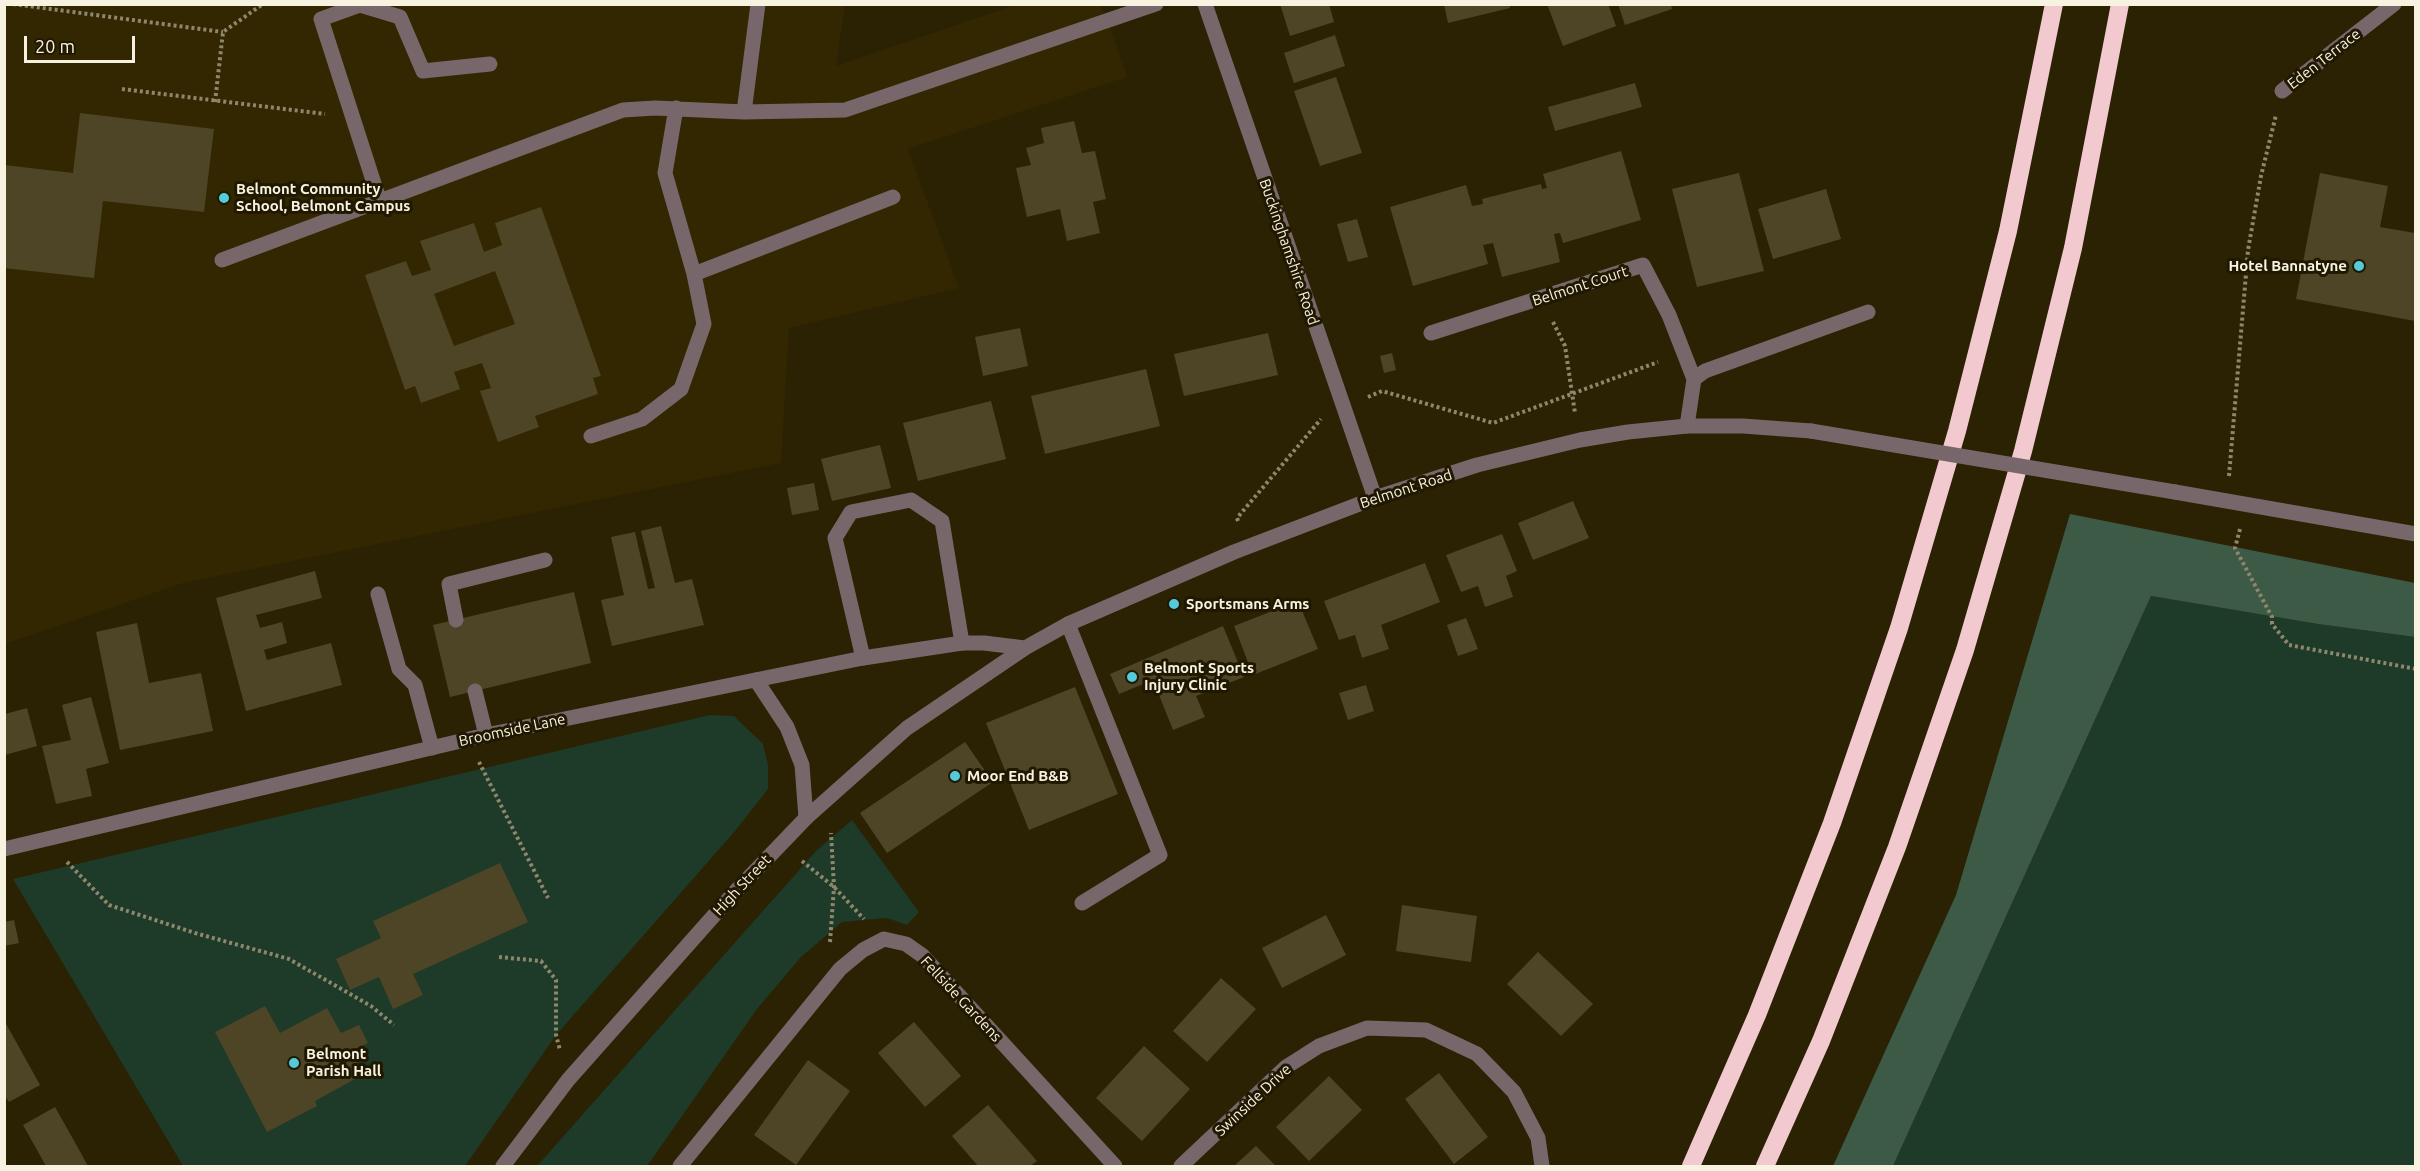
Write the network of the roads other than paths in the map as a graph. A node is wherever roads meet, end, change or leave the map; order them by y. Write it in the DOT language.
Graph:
graph roads {
  1 [pos="758,4"];
  2 [pos="1156,4"];
  3 [pos="1205,4"];
  4 [pos="2055,4"];
  5 [pos="2120,4"];
  6 [pos="2394,4"];
  7 [pos="490,63"];
  8 [pos="2282,92"];
  9 [pos="676,108"];
  10 [pos="744,112"];
  11 [pos="893,197"];
  12 [pos="380,202"];
  13 [pos="222,260"];
  14 [pos="694,274"];
  15 [pos="1868,312"];
  16 [pos="1431,333"];
  17 [pos="1694,380"];
  18 [pos="1687,426"];
  19 [pos="591,436"];
  20 [pos="1375,498"];
  21 [pos="2415,534"];
  22 [pos="545,560"];
  23 [pos="378,594"];
  24 [pos="456,620"];
  25 [pos="1068,624"];
  26 [pos="962,643"];
  27 [pos="1025,648"];
  28 [pos="863,658"];
  29 [pos="756,680"];
  30 [pos="475,691"];
  31 [pos="480,737"];
  32 [pos="432,748"];
  33 [pos="806,818"];
  34 [pos="4,849"];
  35 [pos="1083,903"];
  36 [pos="502,1167"];
  37 [pos="681,1167"];
  38 [pos="1116,1167"];
  39 [pos="1181,1167"];
  40 [pos="1542,1167"];
  41 [pos="1691,1167"];
  42 [pos="1765,1167"];
  1 -- 10 [label="street"];
  2 -- 10 [label="street"];
  3 -- 20 [label="street, Buckinghamshire Road"];
  4 -- 41 [label="highway"];
  5 -- 42 [label="highway"];
  6 -- 8 [label="street, Eden Terrace"];
  7 -- 12 [label="street"];
  9 -- 10 [label="street"];
  9 -- 12 [label="street"];
  9 -- 14 [label="street"];
  11 -- 14 [label="street"];
  12 -- 13 [label="street"];
  14 -- 19 [label="street"];
  15 -- 17 [label="street"];
  16 -- 17 [label="street, Belmont Court"];
  17 -- 18 [label="street"];
  18 -- 20 [label="street, Belmont Road"];
  18 -- 21 [label="street, Belmont Road, bridge"];
  20 -- 25 [label="street, Belmont Road"];
  22 -- 24 [label="street"];
  23 -- 32 [label="street"];
  25 -- 27 [label="street, Belmont Road"];
  25 -- 35 [label="street"];
  26 -- 27 [label="street, Broomside Lane"];
  26 -- 28 [label="street, Broomside Lane"];
  26 -- 28 [label="street"];
  27 -- 33 [label="street, High Street"];
  28 -- 29 [label="street, Broomside Lane"];
  29 -- 31 [label="street, Broomside Lane"];
  29 -- 33 [label="street"];
  30 -- 31 [label="street"];
  31 -- 32 [label="street, Broomside Lane"];
  32 -- 34 [label="street, Broomside Lane"];
  33 -- 36 [label="street, High Street"];
  37 -- 38 [label="street, Fellside Gardens"];
  39 -- 40 [label="street, Swinside Drive"];
}
